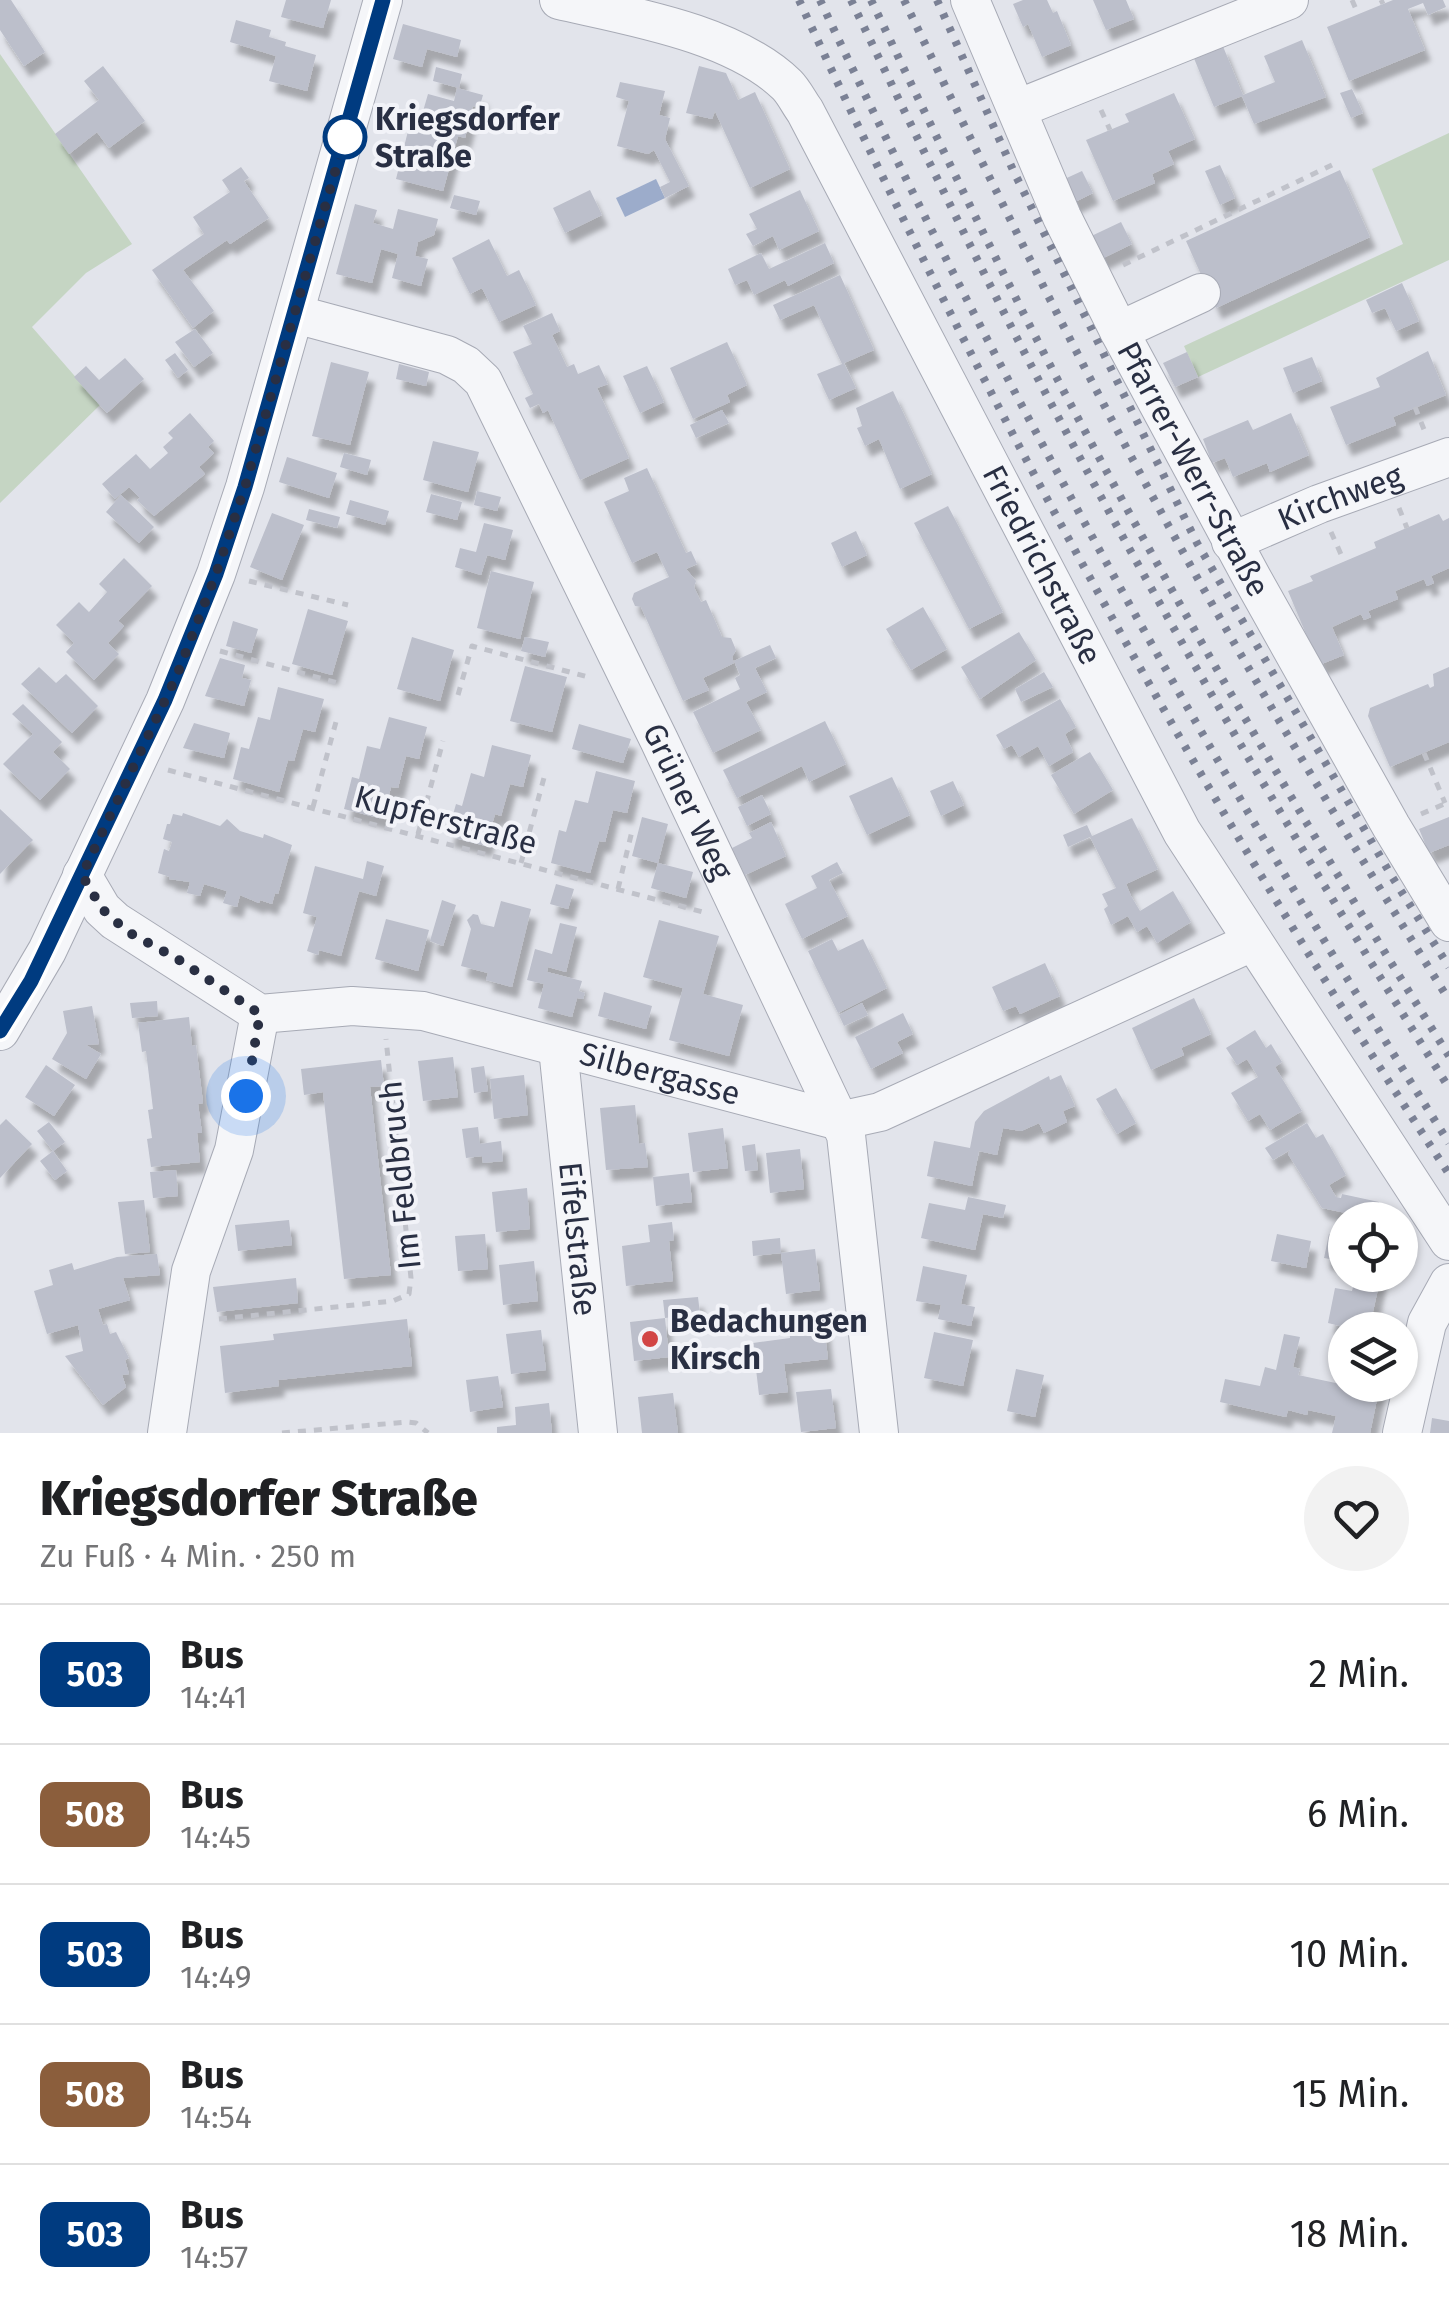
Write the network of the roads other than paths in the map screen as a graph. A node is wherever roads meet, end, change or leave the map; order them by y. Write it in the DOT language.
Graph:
graph roads {
  1 [pos="382,0"];
  2 [pos="559,0"];
  3 [pos="970,0"];
  4 [pos="1289,0"];
  5 [pos="1017,108"];
  6 [pos="1201,294"];
  7 [pos="295,314"];
  8 [pos="1119,331"];
  9 [pos="1449,457"];
  10 [pos="1232,542"];
  11 [pos="82,875"];
  12 [pos="1449,922"];
  13 [pos="1252,942"];
  14 [pos="260,1014"];
  15 [pos="0,1031"];
  16 [pos="558,1048"];
  17 [pos="839,1121"];
  18 [pos="1449,1241"];
  19 [pos="1449,1283"];
  20 [pos="166,1433"];
  21 [pos="598,1433"];
  22 [pos="880,1433"];
  23 [pos="1402,1433"];
  1 -- 7 [label="street"];
  2 -- 13 [label="street, Friedrichstraße"];
  3 -- 5 [label="street, Pfarrer-Werr-Straße"];
  4 -- 5 [label="street"];
  5 -- 8 [label="street, Pfarrer-Werr-Straße"];
  6 -- 8 [label="street"];
  7 -- 11 [label="street"];
  7 -- 17 [label="street, Grüner Weg"];
  8 -- 10 [label="street, Pfarrer-Werr-Straße"];
  9 -- 10 [label="street, Kirchweg"];
  10 -- 12 [label="street, Pfarrer-Werr-Straße"];
  11 -- 14 [label="street"];
  11 -- 15 [label="street"];
  13 -- 17 [label="street, Silbergasse"];
  13 -- 18 [label="street, Friedrichstraße"];
  14 -- 16 [label="street, Silbergasse"];
  14 -- 20 [label="street"];
  16 -- 17 [label="street, Silbergasse"];
  16 -- 21 [label="street, Eifelstraße"];
  17 -- 22 [label="street, Grüner Weg"];
  19 -- 23 [label="street"];
}
